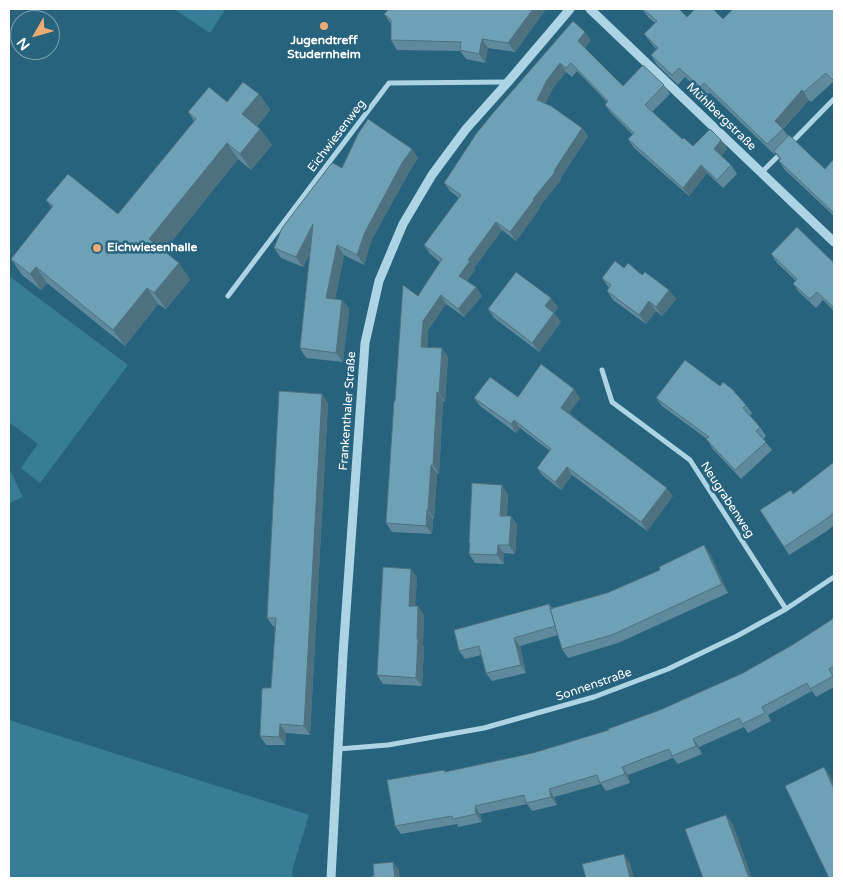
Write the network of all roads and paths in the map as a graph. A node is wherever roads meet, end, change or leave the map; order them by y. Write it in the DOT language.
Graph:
graph roads {
  1 [pos="570,9"];
  2 [pos="590,9"];
  3 [pos="508,82"];
  4 [pos="834,99"];
  5 [pos="761,173"];
  6 [pos="834,242"];
  7 [pos="228,296"];
  8 [pos="602,370"];
  9 [pos="834,577"];
  10 [pos="786,610"];
  11 [pos="338,749"];
  12 [pos="331,878"];
  1 -- 3 [label="street, Frankenthaler Straße"];
  2 -- 5 [label="street, Mühlbergstraße"];
  3 -- 7 [label="street, Eichwiesenweg"];
  3 -- 11 [label="street, Frankenthaler Straße"];
  4 -- 5 [label="street"];
  5 -- 6 [label="street, Mühlbergstraße"];
  8 -- 10 [label="street, Neugrabenweg"];
  9 -- 10 [label="street, Sonnenstraße"];
  10 -- 11 [label="street, Sonnenstraße"];
  11 -- 12 [label="street, Frankenthaler Straße"];
}
